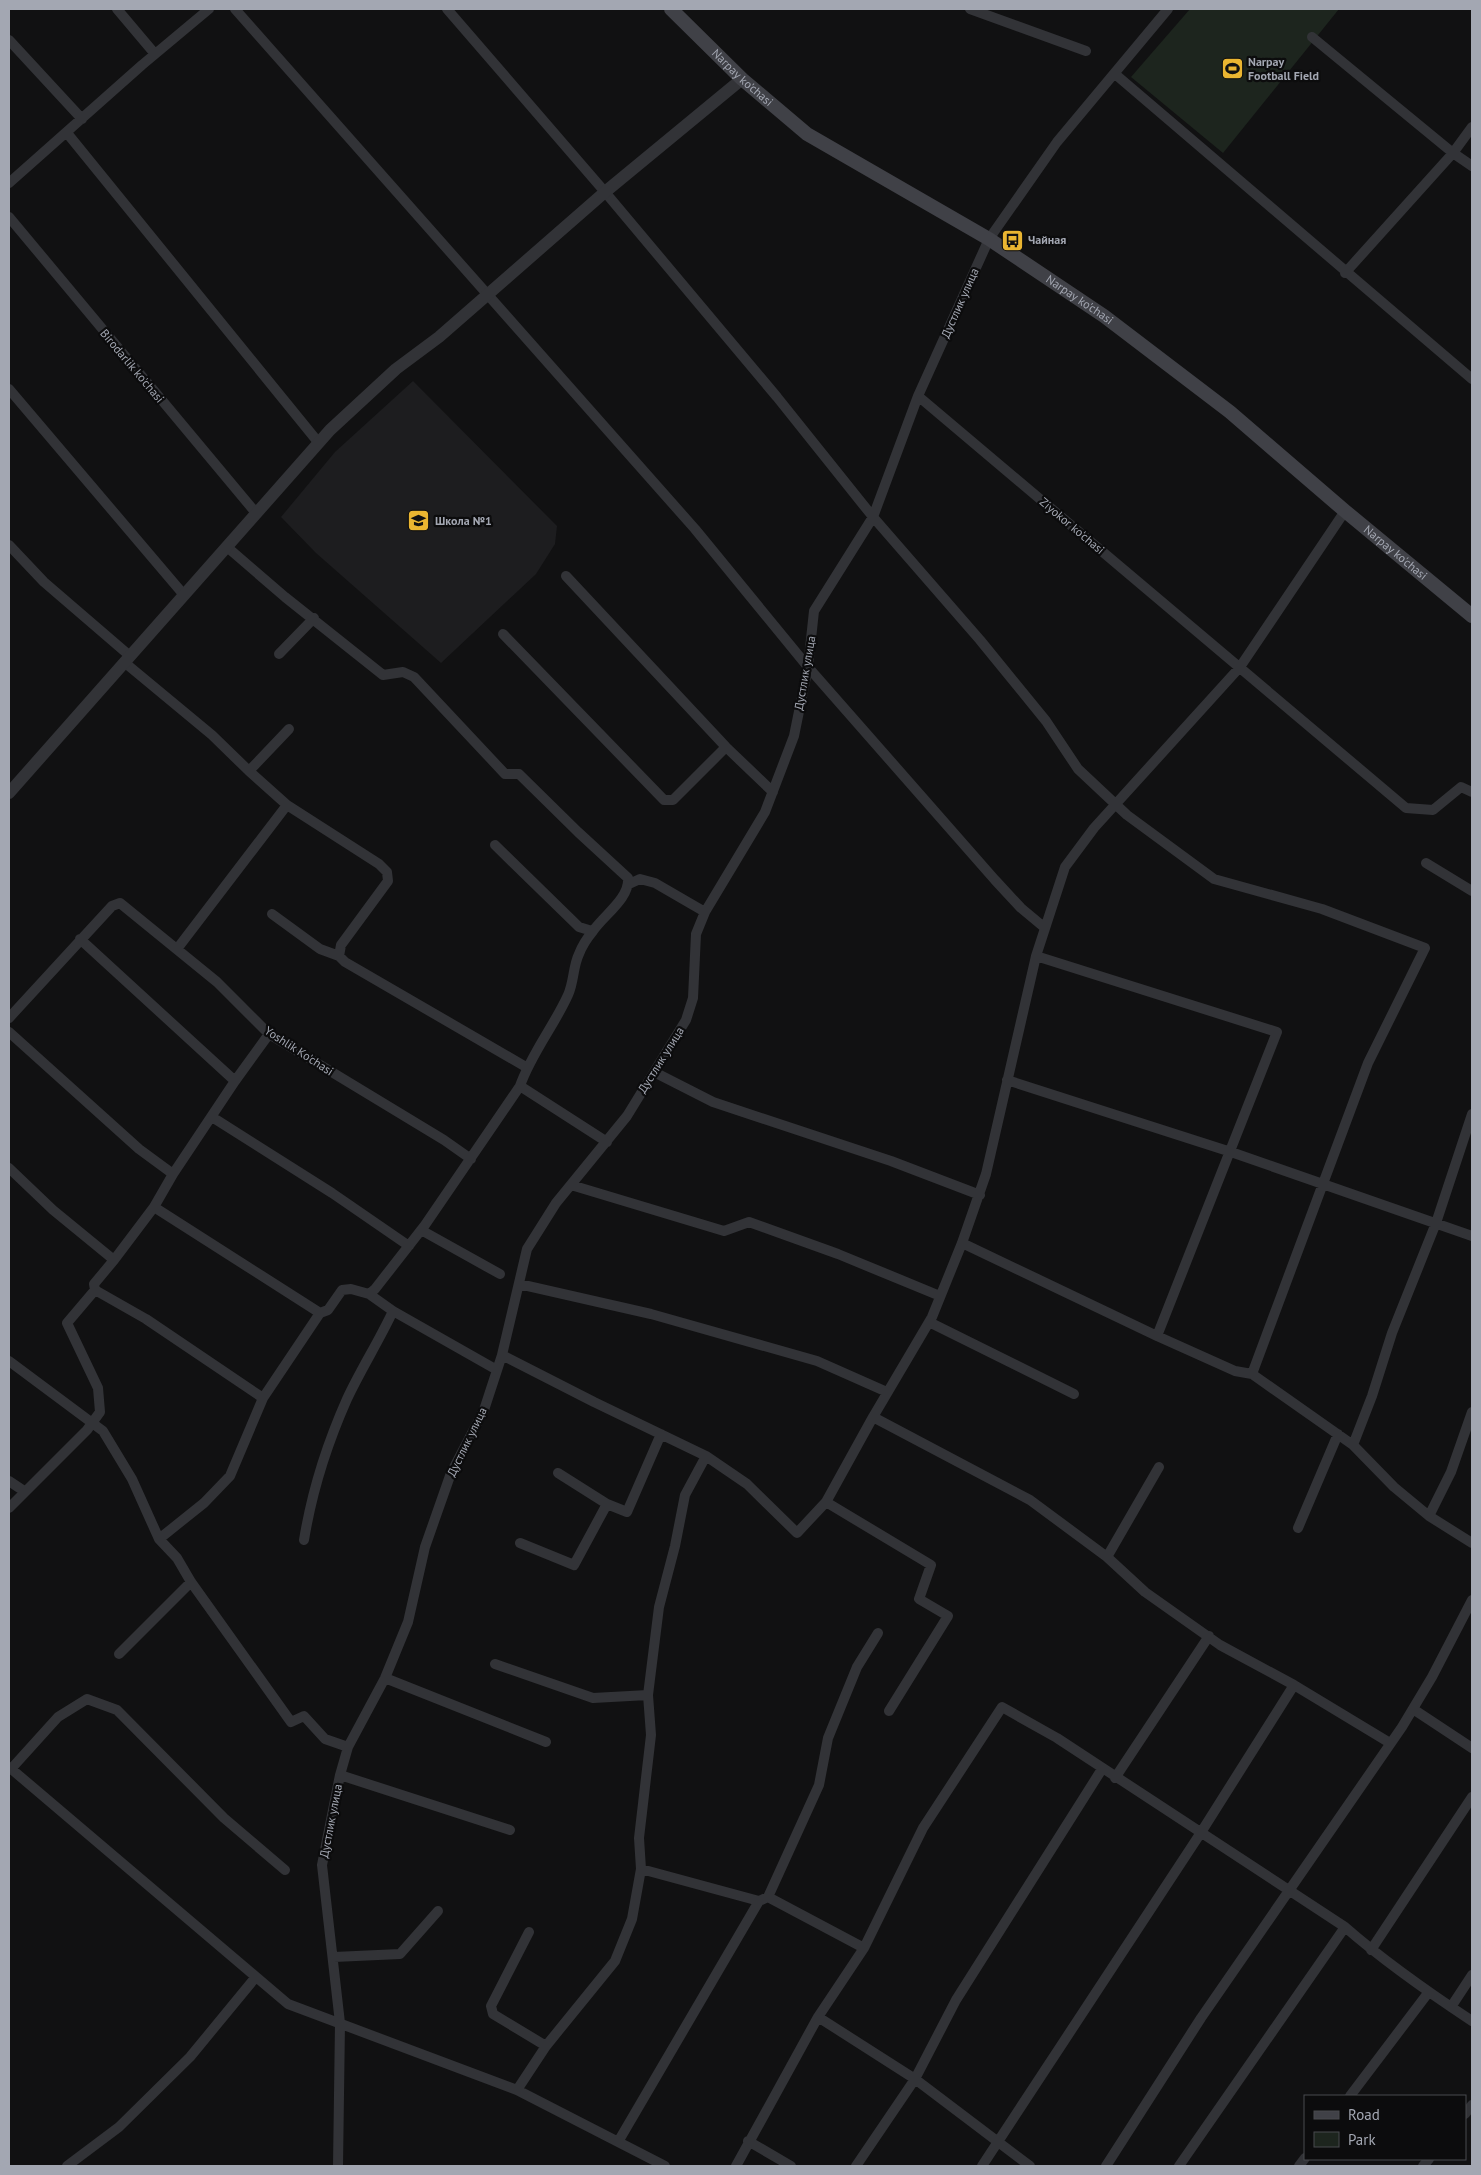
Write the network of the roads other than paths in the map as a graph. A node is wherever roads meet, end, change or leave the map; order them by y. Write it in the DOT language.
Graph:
graph roads {
  1 [pos="117,9"];
  2 [pos="210,9"];
  3 [pos="235,9"];
  4 [pos="447,9"];
  5 [pos="671,9"];
  6 [pos="970,9"];
  7 [pos="1168,9"];
  8 [pos="1312,37"];
  9 [pos="9,40"];
  10 [pos="1086,51"];
  11 [pos="155,54"];
  12 [pos="1115,74"];
  13 [pos="742,79"];
  14 [pos="82,118"];
  15 [pos="1472,127"];
  16 [pos="67,133"];
  17 [pos="1452,153"];
  18 [pos="1472,166"];
  19 [pos="9,183"];
  20 [pos="605,192"];
  21 [pos="9,217"];
  22 [pos="989,238"];
  23 [pos="1345,273"];
  24 [pos="488,293"];
  25 [pos="1472,379"];
  26 [pos="9,389"];
  27 [pos="918,396"];
  28 [pos="318,442"];
  29 [pos="1345,511"];
  30 [pos="256,513"];
  31 [pos="873,517"];
  32 [pos="9,545"];
  33 [pos="228,547"];
  34 [pos="566,576"];
  35 [pos="184,595"];
  36 [pos="1472,616"];
  37 [pos="314,618"];
  38 [pos="503,634"];
  39 [pos="279,654"];
  40 [pos="127,659"];
  41 [pos="808,667"];
  42 [pos="1240,667"];
  43 [pos="289,730"];
  44 [pos="726,747"];
  45 [pos="249,771"];
  46 [pos="773,792"];
  47 [pos="1472,792"];
  48 [pos="9,793"];
  49 [pos="288,805"];
  50 [pos="1116,805"];
  51 [pos="495,845"];
  52 [pos="1426,863"];
  53 [pos="629,884"];
  54 [pos="1472,891"];
  55 [pos="705,912"];
  56 [pos="272,914"];
  57 [pos="1045,928"];
  58 [pos="592,931"];
  59 [pos="80,940"];
  60 [pos="177,949"];
  61 [pos="339,956"];
  62 [pos="1036,956"];
  63 [pos="9,1018"];
  64 [pos="9,1032"];
  65 [pos="269,1034"];
  66 [pos="526,1067"];
  67 [pos="654,1072"];
  68 [pos="1007,1080"];
  69 [pos="235,1081"];
  70 [pos="520,1086"];
  71 [pos="1472,1114"];
  72 [pos="212,1117"];
  73 [pos="607,1142"];
  74 [pos="1231,1152"];
  75 [pos="471,1159"];
  76 [pos="9,1168"];
  77 [pos="173,1174"];
  78 [pos="572,1185"];
  79 [pos="1323,1185"];
  80 [pos="980,1195"];
  81 [pos="154,1207"];
  82 [pos="1436,1224"];
  83 [pos="421,1230"];
  84 [pos="1472,1236"];
  85 [pos="962,1243"];
  86 [pos="409,1246"];
  87 [pos="114,1260"];
  88 [pos="500,1274"];
  89 [pos="519,1284"];
  90 [pos="95,1290"];
  91 [pos="369,1294"];
  92 [pos="940,1296"];
  93 [pos="393,1311"];
  94 [pos="320,1313"];
  95 [pos="929,1322"];
  96 [pos="1157,1336"];
  97 [pos="502,1355"];
  98 [pos="9,1361"];
  99 [pos="497,1370"];
  100 [pos="1252,1374"];
  101 [pos="887,1392"];
  102 [pos="1074,1394"];
  103 [pos="263,1398"];
  104 [pos="1472,1412"];
  105 [pos="873,1417"];
  106 [pos="93,1421"];
  107 [pos="661,1434"];
  108 [pos="1338,1434"];
  109 [pos="1353,1445"];
  110 [pos="706,1456"];
  111 [pos="1159,1467"];
  112 [pos="558,1473"];
  113 [pos="9,1481"];
  114 [pos="24,1491"];
  115 [pos="826,1502"];
  116 [pos="607,1504"];
  117 [pos="9,1508"];
  118 [pos="1429,1516"];
  119 [pos="1298,1528"];
  120 [pos="159,1539"];
  121 [pos="304,1540"];
  122 [pos="520,1543"];
  123 [pos="1472,1543"];
  124 [pos="1107,1557"];
  125 [pos="191,1582"];
  126 [pos="1472,1600"];
  127 [pos="878,1633"];
  128 [pos="1209,1636"];
  129 [pos="119,1654"];
  130 [pos="495,1664"];
  131 [pos="385,1678"];
  132 [pos="1294,1685"];
  133 [pos="648,1695"];
  134 [pos="1414,1709"];
  135 [pos="889,1711"];
  136 [pos="546,1742"];
  137 [pos="1390,1743"];
  138 [pos="348,1747"];
  139 [pos="1472,1748"];
  140 [pos="10,1768"];
  141 [pos="1102,1769"];
  142 [pos="340,1775"];
  143 [pos="1115,1778"];
  144 [pos="1472,1797"];
  145 [pos="510,1830"];
  146 [pos="1200,1834"];
  147 [pos="641,1869"];
  148 [pos="286,1870"];
  149 [pos="1289,1892"];
  150 [pos="764,1899"];
  151 [pos="438,1911"];
  152 [pos="1345,1927"];
  153 [pos="529,1932"];
  154 [pos="864,1948"];
  155 [pos="1372,1950"];
  156 [pos="334,1957"];
  157 [pos="1472,1975"];
  158 [pos="255,1978"];
  159 [pos="1428,1993"];
  160 [pos="1451,2007"];
  161 [pos="818,2017"];
  162 [pos="1472,2021"];
  163 [pos="340,2023"];
  164 [pos="546,2046"];
  165 [pos="915,2079"];
  166 [pos="517,2090"];
  167 [pos="1351,2095"];
  168 [pos="748,2141"];
  169 [pos="618,2142"];
  170 [pos="997,2142"];
  171 [pos="67,2166"];
  172 [pos="338,2166"];
  173 [pos="665,2166"];
  174 [pos="736,2166"];
  175 [pos="791,2166"];
  176 [pos="856,2166"];
  177 [pos="982,2166"];
  178 [pos="1030,2166"];
  179 [pos="1106,2166"];
  180 [pos="1179,2166"];
  1 -- 11 [label="street"];
  2 -- 11 [label="street"];
  3 -- 24 [label="street"];
  4 -- 20 [label="street"];
  5 -- 13 [label="main road, Narpay ko'chasi"];
  6 -- 10 [label="street"];
  7 -- 12 [label="street, Дустлик улица"];
  8 -- 17 [label="street"];
  9 -- 14 [label="street"];
  11 -- 14 [label="street"];
  12 -- 22 [label="street, Дустлик улица"];
  12 -- 23 [label="street"];
  13 -- 20 [label="street"];
  13 -- 22 [label="main road, Narpay ko'chasi"];
  14 -- 16 [label="street"];
  15 -- 17 [label="street"];
  16 -- 19 [label="street"];
  16 -- 28 [label="street"];
  17 -- 18 [label="street"];
  17 -- 23 [label="street"];
  20 -- 24 [label="street"];
  20 -- 31 [label="street"];
  21 -- 30 [label="street, Birodarlik ko'chasi"];
  22 -- 27 [label="street, Дустлик улица"];
  22 -- 29 [label="main road, Narpay ko'chasi"];
  23 -- 25 [label="street"];
  24 -- 28 [label="street"];
  24 -- 41 [label="street"];
  26 -- 35 [label="street"];
  27 -- 31 [label="street, Дустлик улица"];
  27 -- 42 [label="street, Ziyokor ko'chasi"];
  28 -- 30 [label="street"];
  29 -- 36 [label="main road, Narpay ko'chasi"];
  29 -- 42 [label="street"];
  30 -- 33 [label="street"];
  31 -- 41 [label="street, Дустлик улица"];
  31 -- 50 [label="street"];
  32 -- 40 [label="street"];
  33 -- 35 [label="street"];
  33 -- 37 [label="street"];
  34 -- 44 [label="street"];
  35 -- 40 [label="street"];
  37 -- 39 [label="street"];
  37 -- 53 [label="street"];
  38 -- 44 [label="street"];
  40 -- 45 [label="street"];
  40 -- 48 [label="street"];
  41 -- 46 [label="street, Дустлик улица"];
  41 -- 57 [label="street"];
  42 -- 47 [label="street, Ziyokor ko'chasi"];
  42 -- 50 [label="street"];
  43 -- 45 [label="street"];
  44 -- 46 [label="street"];
  45 -- 49 [label="street"];
  46 -- 55 [label="street, Дустлик улица"];
  49 -- 60 [label="street"];
  49 -- 61 [label="street"];
  50 -- 57 [label="street"];
  50 -- 79 [label="street"];
  51 -- 58 [label="street"];
  52 -- 54 [label="street"];
  53 -- 55 [label="street"];
  53 -- 58 [label="street"];
  55 -- 67 [label="street, Дустлик улица"];
  56 -- 61 [label="street"];
  57 -- 62 [label="street"];
  58 -- 66 [label="street"];
  59 -- 60 [label="street, Yoshlik Ko'chasi"];
  59 -- 63 [label="street"];
  59 -- 69 [label="street"];
  60 -- 65 [label="street, Yoshlik Ko'chasi"];
  61 -- 66 [label="street"];
  62 -- 68 [label="street"];
  62 -- 74 [label="street"];
  64 -- 77 [label="street"];
  65 -- 69 [label="street"];
  65 -- 75 [label="street, Yoshlik Ko'chasi"];
  66 -- 70 [label="street"];
  67 -- 73 [label="street, Дустлик улица"];
  67 -- 80 [label="street"];
  68 -- 74 [label="street"];
  68 -- 80 [label="street"];
  69 -- 72 [label="street"];
  70 -- 73 [label="street"];
  70 -- 75 [label="street"];
  71 -- 82 [label="street"];
  72 -- 77 [label="street"];
  72 -- 86 [label="street"];
  73 -- 78 [label="street, Дустлик улица"];
  74 -- 79 [label="street"];
  74 -- 96 [label="street"];
  75 -- 83 [label="street"];
  76 -- 87 [label="street"];
  77 -- 81 [label="street"];
  78 -- 89 [label="street, Дустлик улица"];
  78 -- 92 [label="street"];
  79 -- 82 [label="street"];
  79 -- 100 [label="street"];
  80 -- 85 [label="street"];
  81 -- 87 [label="street"];
  81 -- 94 [label="street"];
  82 -- 84 [label="street"];
  82 -- 109 [label="street"];
  83 -- 86 [label="street"];
  83 -- 88 [label="street"];
  85 -- 92 [label="street"];
  85 -- 96 [label="street"];
  86 -- 91 [label="street"];
  87 -- 90 [label="street"];
  89 -- 97 [label="street, Дустлик улица"];
  89 -- 101 [label="street"];
  90 -- 103 [label="street"];
  90 -- 106 [label="street"];
  91 -- 93 [label="street"];
  91 -- 94 [label="street"];
  92 -- 95 [label="street"];
  93 -- 99 [label="street"];
  93 -- 121 [label="street"];
  94 -- 103 [label="street"];
  95 -- 101 [label="street"];
  95 -- 102 [label="street"];
  96 -- 100 [label="street"];
  97 -- 99 [label="street, Дустлик улица"];
  97 -- 107 [label="street"];
  98 -- 106 [label="street"];
  99 -- 131 [label="street, Дустлик улица"];
  100 -- 108 [label="street"];
  101 -- 105 [label="street"];
  103 -- 120 [label="street"];
  104 -- 118 [label="street"];
  105 -- 115 [label="street"];
  105 -- 124 [label="street"];
  106 -- 114 [label="street"];
  106 -- 120 [label="street"];
  107 -- 110 [label="street"];
  107 -- 116 [label="street"];
  108 -- 109 [label="street"];
  108 -- 119 [label="street"];
  109 -- 118 [label="street"];
  110 -- 115 [label="street"];
  110 -- 133 [label="street"];
  111 -- 124 [label="street"];
  112 -- 116 [label="street"];
  113 -- 114 [label="street"];
  114 -- 117 [label="street"];
  115 -- 135 [label="street"];
  116 -- 122 [label="street"];
  118 -- 123 [label="street"];
  120 -- 125 [label="street"];
  124 -- 128 [label="street"];
  125 -- 129 [label="street"];
  125 -- 138 [label="street"];
  126 -- 134 [label="street"];
  127 -- 150 [label="street"];
  128 -- 132 [label="street"];
  128 -- 143 [label="street"];
  130 -- 133 [label="street"];
  131 -- 136 [label="street"];
  131 -- 138 [label="street, Дустлик улица"];
  132 -- 137 [label="street"];
  132 -- 146 [label="street"];
  133 -- 147 [label="street"];
  134 -- 137 [label="street"];
  134 -- 139 [label="street"];
  137 -- 149 [label="street"];
  138 -- 142 [label="street, Дустлик улица"];
  140 -- 148 [label="street"];
  140 -- 158 [label="street"];
  141 -- 143 [label="street"];
  141 -- 154 [label="street"];
  141 -- 165 [label="street"];
  142 -- 145 [label="street"];
  142 -- 156 [label="street, Дустлик улица"];
  143 -- 146 [label="street"];
  144 -- 155 [label="street"];
  146 -- 149 [label="street"];
  146 -- 170 [label="street"];
  147 -- 150 [label="street"];
  147 -- 164 [label="street"];
  149 -- 152 [label="street"];
  149 -- 179 [label="street"];
  150 -- 154 [label="street"];
  150 -- 169 [label="street"];
  151 -- 156 [label="street"];
  152 -- 155 [label="street"];
  152 -- 180 [label="street"];
  153 -- 164 [label="street"];
  154 -- 161 [label="street"];
  155 -- 159 [label="street"];
  156 -- 163 [label="street, Дустлик улица"];
  157 -- 160 [label="street"];
  158 -- 163 [label="street"];
  158 -- 171 [label="street"];
  159 -- 160 [label="street"];
  159 -- 167 [label="street"];
  160 -- 162 [label="street"];
  161 -- 165 [label="street"];
  161 -- 168 [label="street"];
  163 -- 166 [label="street"];
  163 -- 172 [label="street, Дустлик улица"];
  164 -- 166 [label="street"];
  165 -- 170 [label="street"];
  165 -- 176 [label="street"];
  166 -- 169 [label="street"];
  168 -- 174 [label="street"];
  168 -- 175 [label="street"];
  169 -- 173 [label="street"];
  170 -- 177 [label="street"];
  170 -- 178 [label="street"];
}
